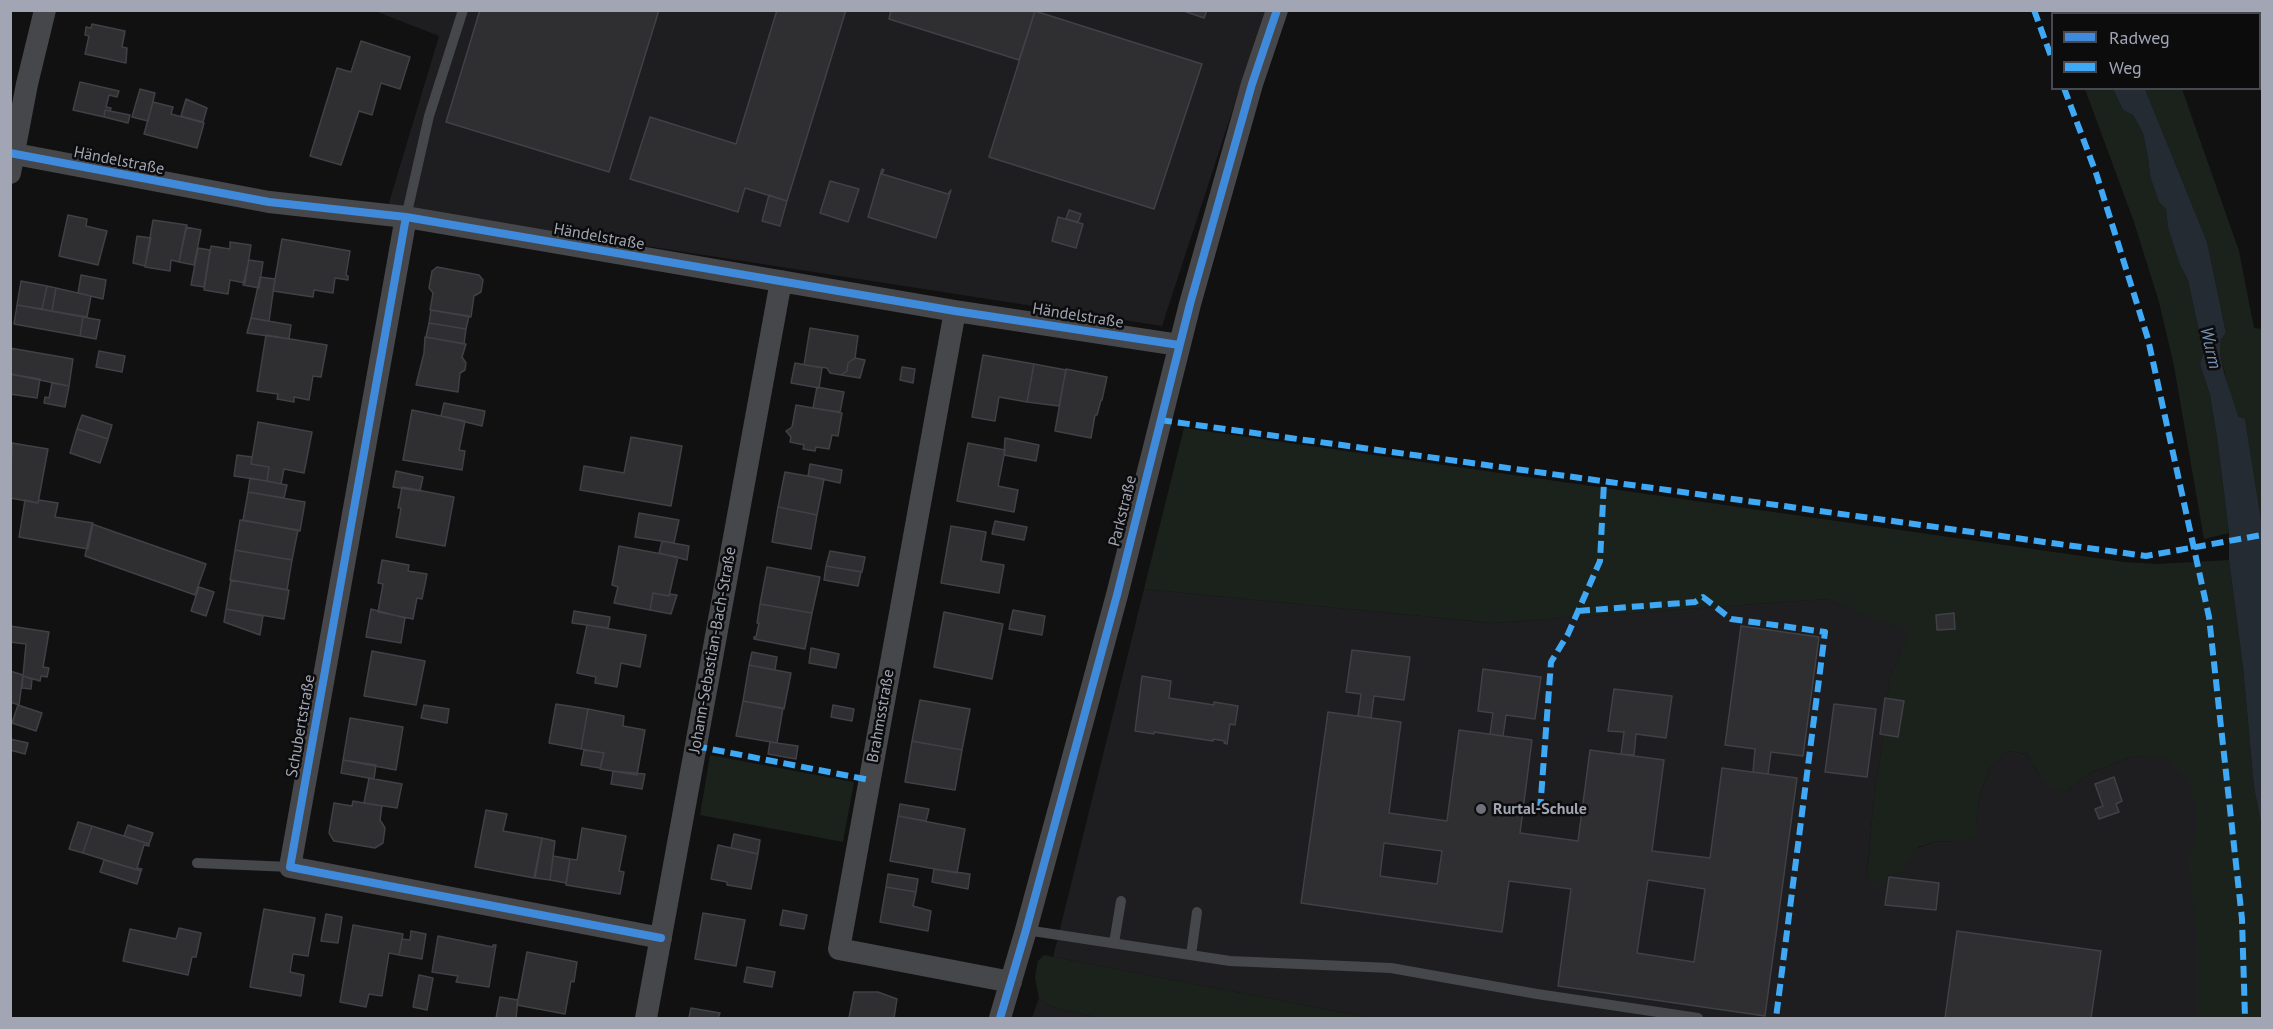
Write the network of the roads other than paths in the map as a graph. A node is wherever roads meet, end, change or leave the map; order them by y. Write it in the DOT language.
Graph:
graph roads {
  1 [pos="45,10"];
  2 [pos="463,10"];
  3 [pos="1277,10"];
  4 [pos="12,160"];
  5 [pos="406,217"];
  6 [pos="781,282"];
  7 [pos="956,311"];
  8 [pos="1179,345"];
  9 [pos="196,863"];
  10 [pos="290,867"];
  11 [pos="1121,901"];
  12 [pos="1197,912"];
  13 [pos="1026,930"];
  14 [pos="661,938"];
  15 [pos="1114,943"];
  16 [pos="1191,955"];
  17 [pos="1011,982"];
  18 [pos="646,1018"];
  19 [pos="1000,1018"];
  20 [pos="1698,1018"];
  1 -- 4 [label="street"];
  2 -- 5 [label="lane"];
  3 -- 8 [label="street, Parkstraße"];
  4 -- 5 [label="street, Händelstraße"];
  5 -- 6 [label="street, Händelstraße"];
  5 -- 10 [label="street, Schubertstraße"];
  6 -- 7 [label="street, Händelstraße"];
  6 -- 14 [label="street, Johann-Sebastian-Bach-Straße"];
  7 -- 8 [label="street, Händelstraße"];
  7 -- 17 [label="street, Brahmsstraße"];
  8 -- 13 [label="street, Parkstraße"];
  9 -- 10 [label="lane"];
  10 -- 14 [label="street"];
  11 -- 15 [label="lane"];
  12 -- 16 [label="lane"];
  13 -- 15 [label="lane"];
  13 -- 17 [label="street, Parkstraße"];
  14 -- 18 [label="street, Johann-Sebastian-Bach-Straße"];
  15 -- 16 [label="lane"];
  16 -- 20 [label="lane"];
  17 -- 19 [label="street, Parkstraße"];
}
